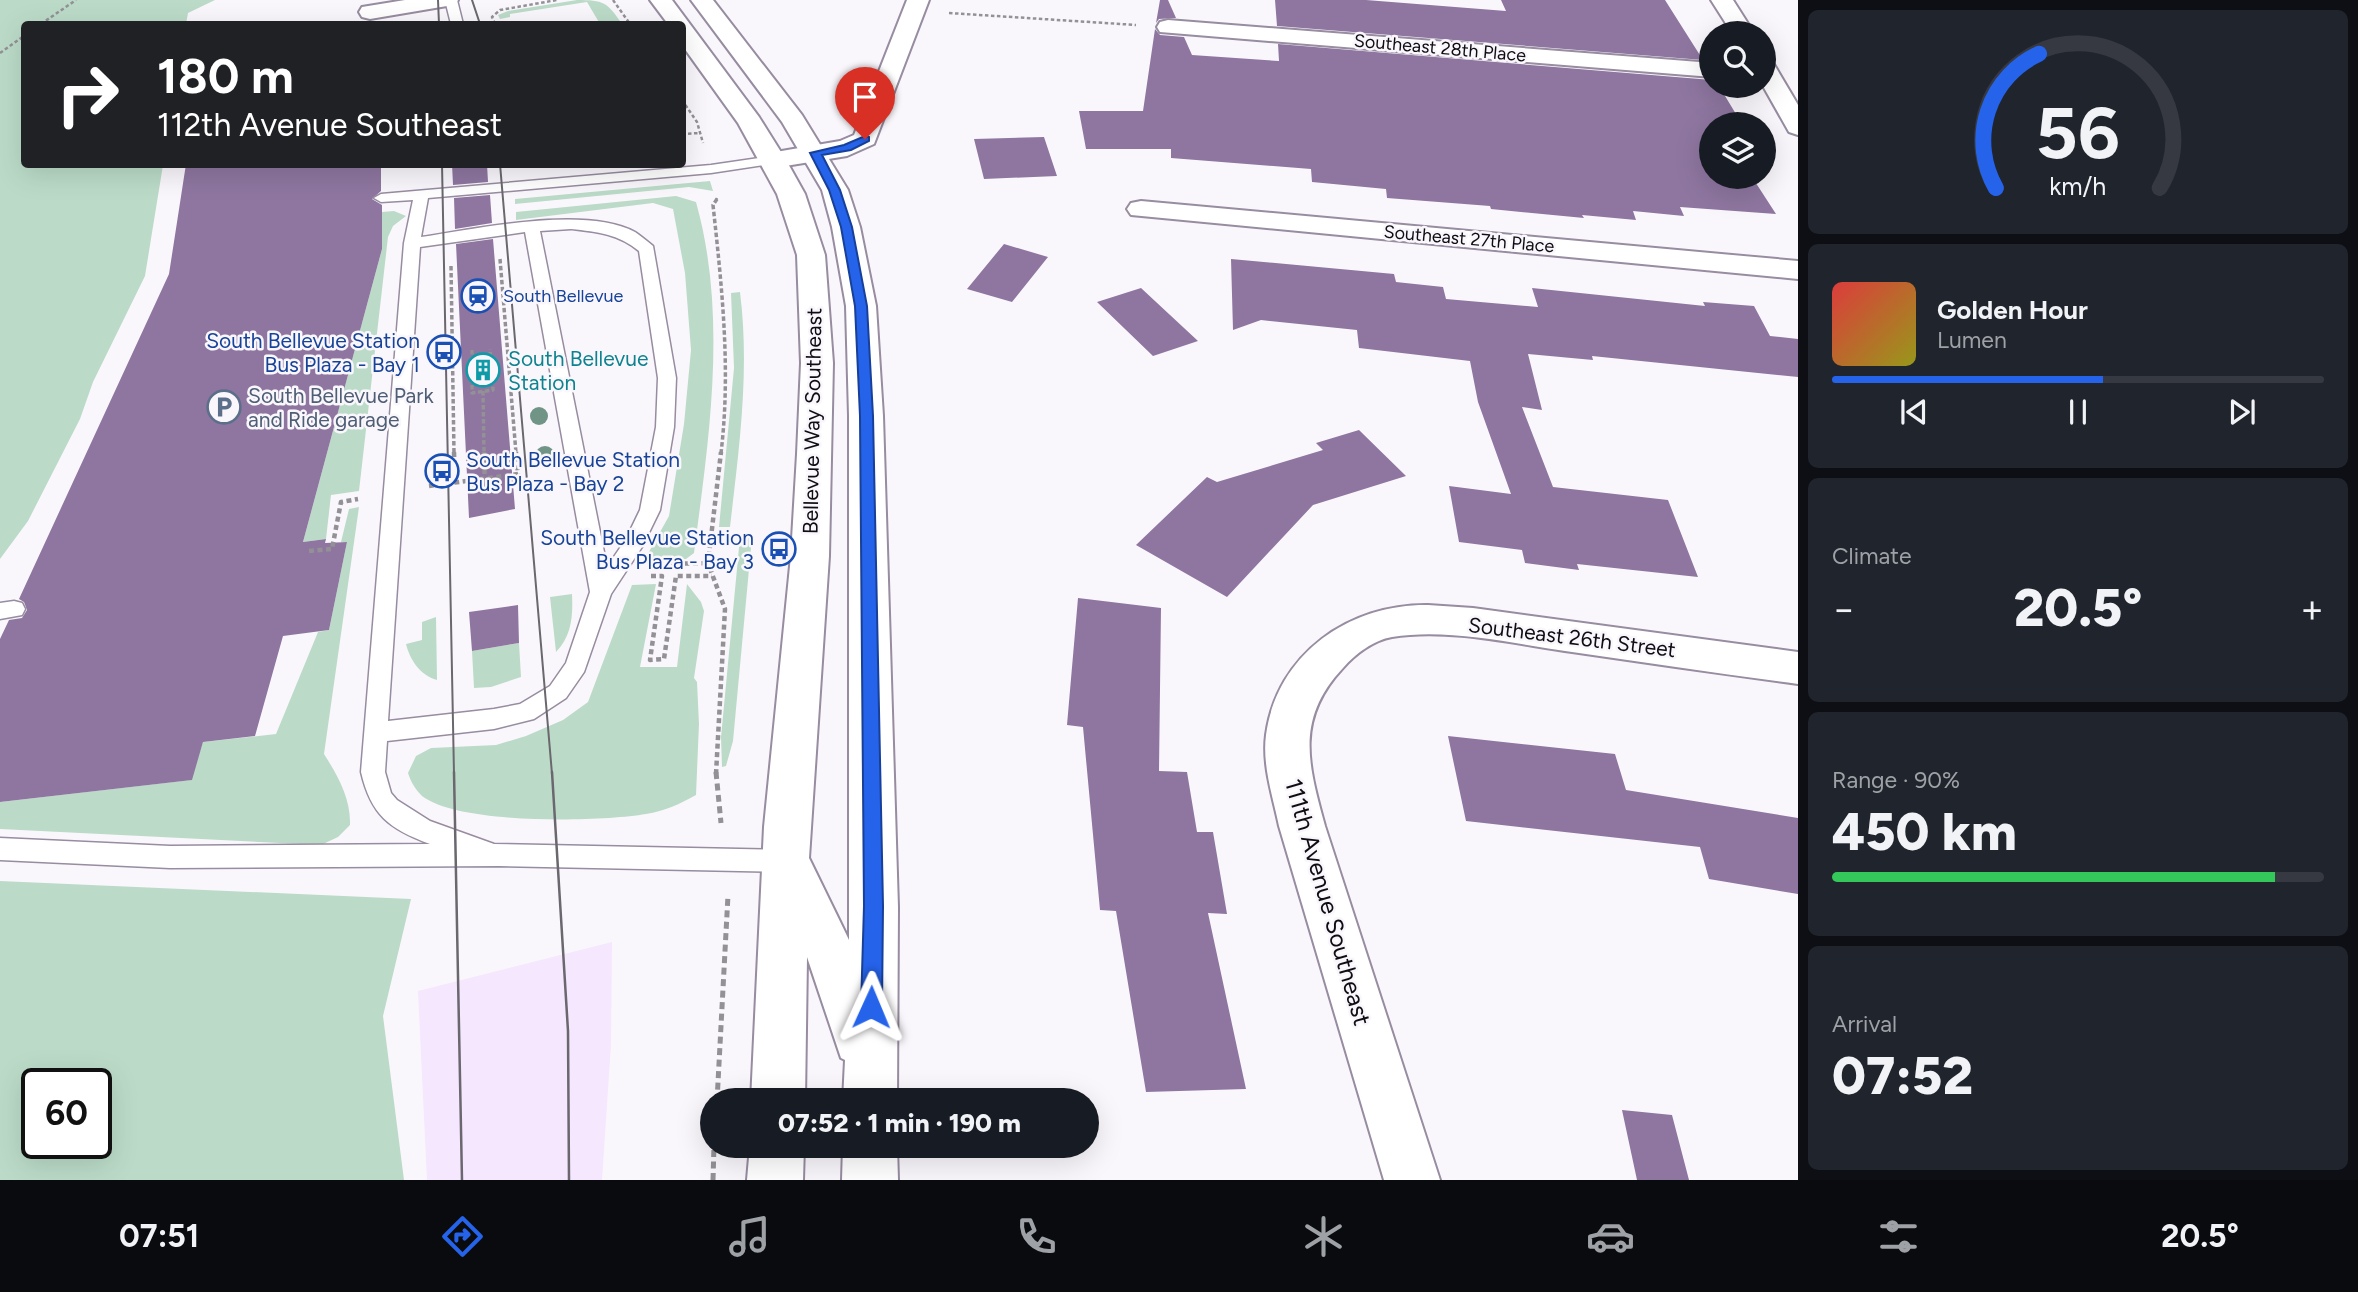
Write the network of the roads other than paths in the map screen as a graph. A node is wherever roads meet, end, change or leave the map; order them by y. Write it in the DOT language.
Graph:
graph roads {
  1 [pos="449,0"];
  2 [pos="662,0"];
  3 [pos="702,0"];
  4 [pos="918,0"];
  5 [pos="1722,0"];
  6 [pos="370,12"];
  7 [pos="456,21"];
  8 [pos="677,21"];
  9 [pos="1735,21"];
  10 [pos="1168,27"];
  11 [pos="686,34"];
  12 [pos="1699,68"];
  13 [pos="1776,88"];
  14 [pos="1798,127"];
  15 [pos="815,153"];
  16 [pos="773,160"];
  17 [pos="421,195"];
  18 [pos="382,198"];
  19 [pos="1141,209"];
  20 [pos="532,228"];
  21 [pos="412,243"];
  22 [pos="1798,270"];
  23 [pos="601,592"];
  24 [pos="1349,638"];
  25 [pos="1798,668"];
  26 [pos="377,732"];
  27 [pos="0,849"];
  28 [pos="499,855"];
  29 [pos="787,861"];
  30 [pos="778,1088"];
  31 [pos="869,1088"];
  32 [pos="870,1088"];
  33 [pos="776,1158"];
  34 [pos="870,1158"];
  35 [pos="775,1180"];
  36 [pos="870,1180"];
  37 [pos="1412,1180"];
  1 -- 6 [label="main road"];
  1 -- 7 [label="lane"];
  2 -- 8 [label="main road"];
  3 -- 15 [label="main road"];
  4 -- 15 [label="main road"];
  5 -- 9 [label="main road"];
  10 -- 12 [label="main road, Southeast 28th Place"];
  11 -- 16 [label="main road, Bellevue Way Southeast"];
  13 -- 14 [label="main road"];
  15 -- 16 [label="main road"];
  15 -- 32 [label="main road"];
  16 -- 17 [label="lane"];
  16 -- 29 [label="main road, Bellevue Way Southeast"];
  17 -- 18 [label="lane"];
  17 -- 21 [label="lane"];
  19 -- 22 [label="main road, Southeast 27th Place"];
  20 -- 21 [label="lane"];
  20 -- 23 [label="lane"];
  20 -- 23 [label="lane"];
  21 -- 26 [label="lane"];
  23 -- 26 [label="lane"];
  24 -- 25 [label="main road, Southeast 26th Street"];
  24 -- 37 [label="main road, 111th Avenue Southeast"];
  26 -- 28 [label="lane"];
  27 -- 28 [label="lane"];
  28 -- 29 [label="lane"];
  29 -- 30 [label="main road, Bellevue Way Southeast"];
  29 -- 31 [label="main road"];
  33 -- 35 [label="main road"];
  34 -- 36 [label="main road"];
}
